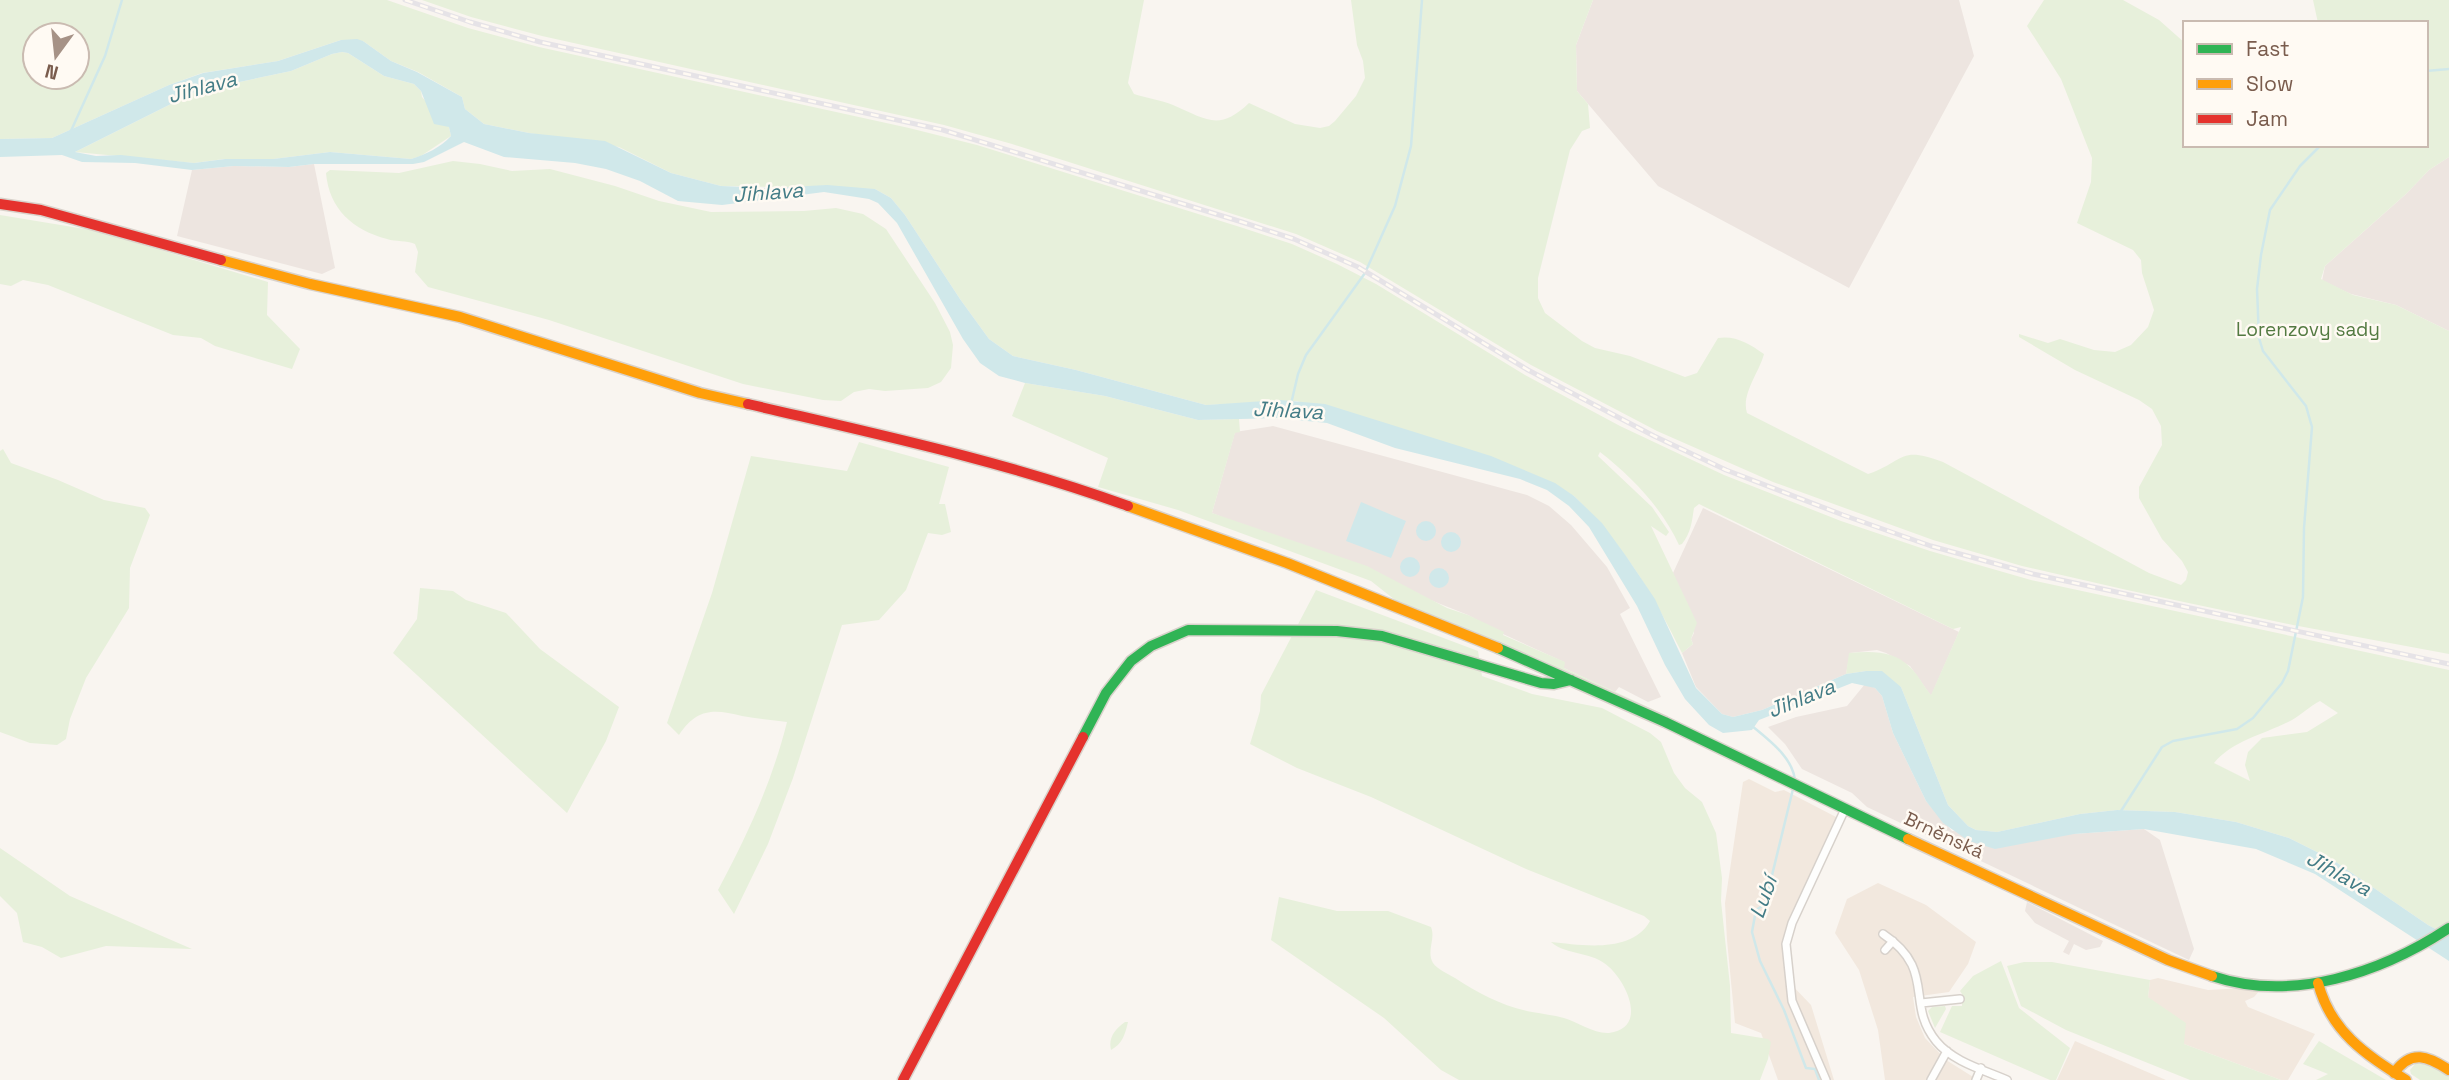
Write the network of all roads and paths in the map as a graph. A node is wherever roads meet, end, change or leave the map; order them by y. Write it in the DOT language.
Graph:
graph roads {
  1 [pos="0,204"];
  2 [pos="1571,680"];
  3 [pos="1845,809"];
  4 [pos="2449,928"];
  5 [pos="1883,934"];
  6 [pos="1893,941"];
  7 [pos="1885,950"];
  8 [pos="2318,983"];
  9 [pos="1960,999"];
  10 [pos="1921,1003"];
  11 [pos="1947,1051"];
  12 [pos="1981,1069"];
  13 [pos="2449,1070"];
  14 [pos="2394,1073"];
  15 [pos="903,1080"];
  16 [pos="1826,1080"];
  17 [pos="1931,1080"];
  18 [pos="1976,1080"];
  19 [pos="2007,1080"];
  20 [pos="2406,1080"];
  1 -- 2 [label="main road, Brněnská"];
  2 -- 3 [label="main road, Brněnská"];
  2 -- 15 [label="main road"];
  3 -- 8 [label="main road, Brněnská"];
  3 -- 16 [label="street"];
  4 -- 8 [label="main road, Brněnská"];
  5 -- 6 [label="street"];
  6 -- 7 [label="street"];
  6 -- 10 [label="street"];
  8 -- 14 [label="main road"];
  9 -- 10 [label="street"];
  10 -- 11 [label="street"];
  11 -- 12 [label="street"];
  11 -- 17 [label="street"];
  12 -- 18 [label="street"];
  12 -- 19 [label="street"];
  13 -- 14 [label="main road"];
  14 -- 20 [label="main road"];
}
